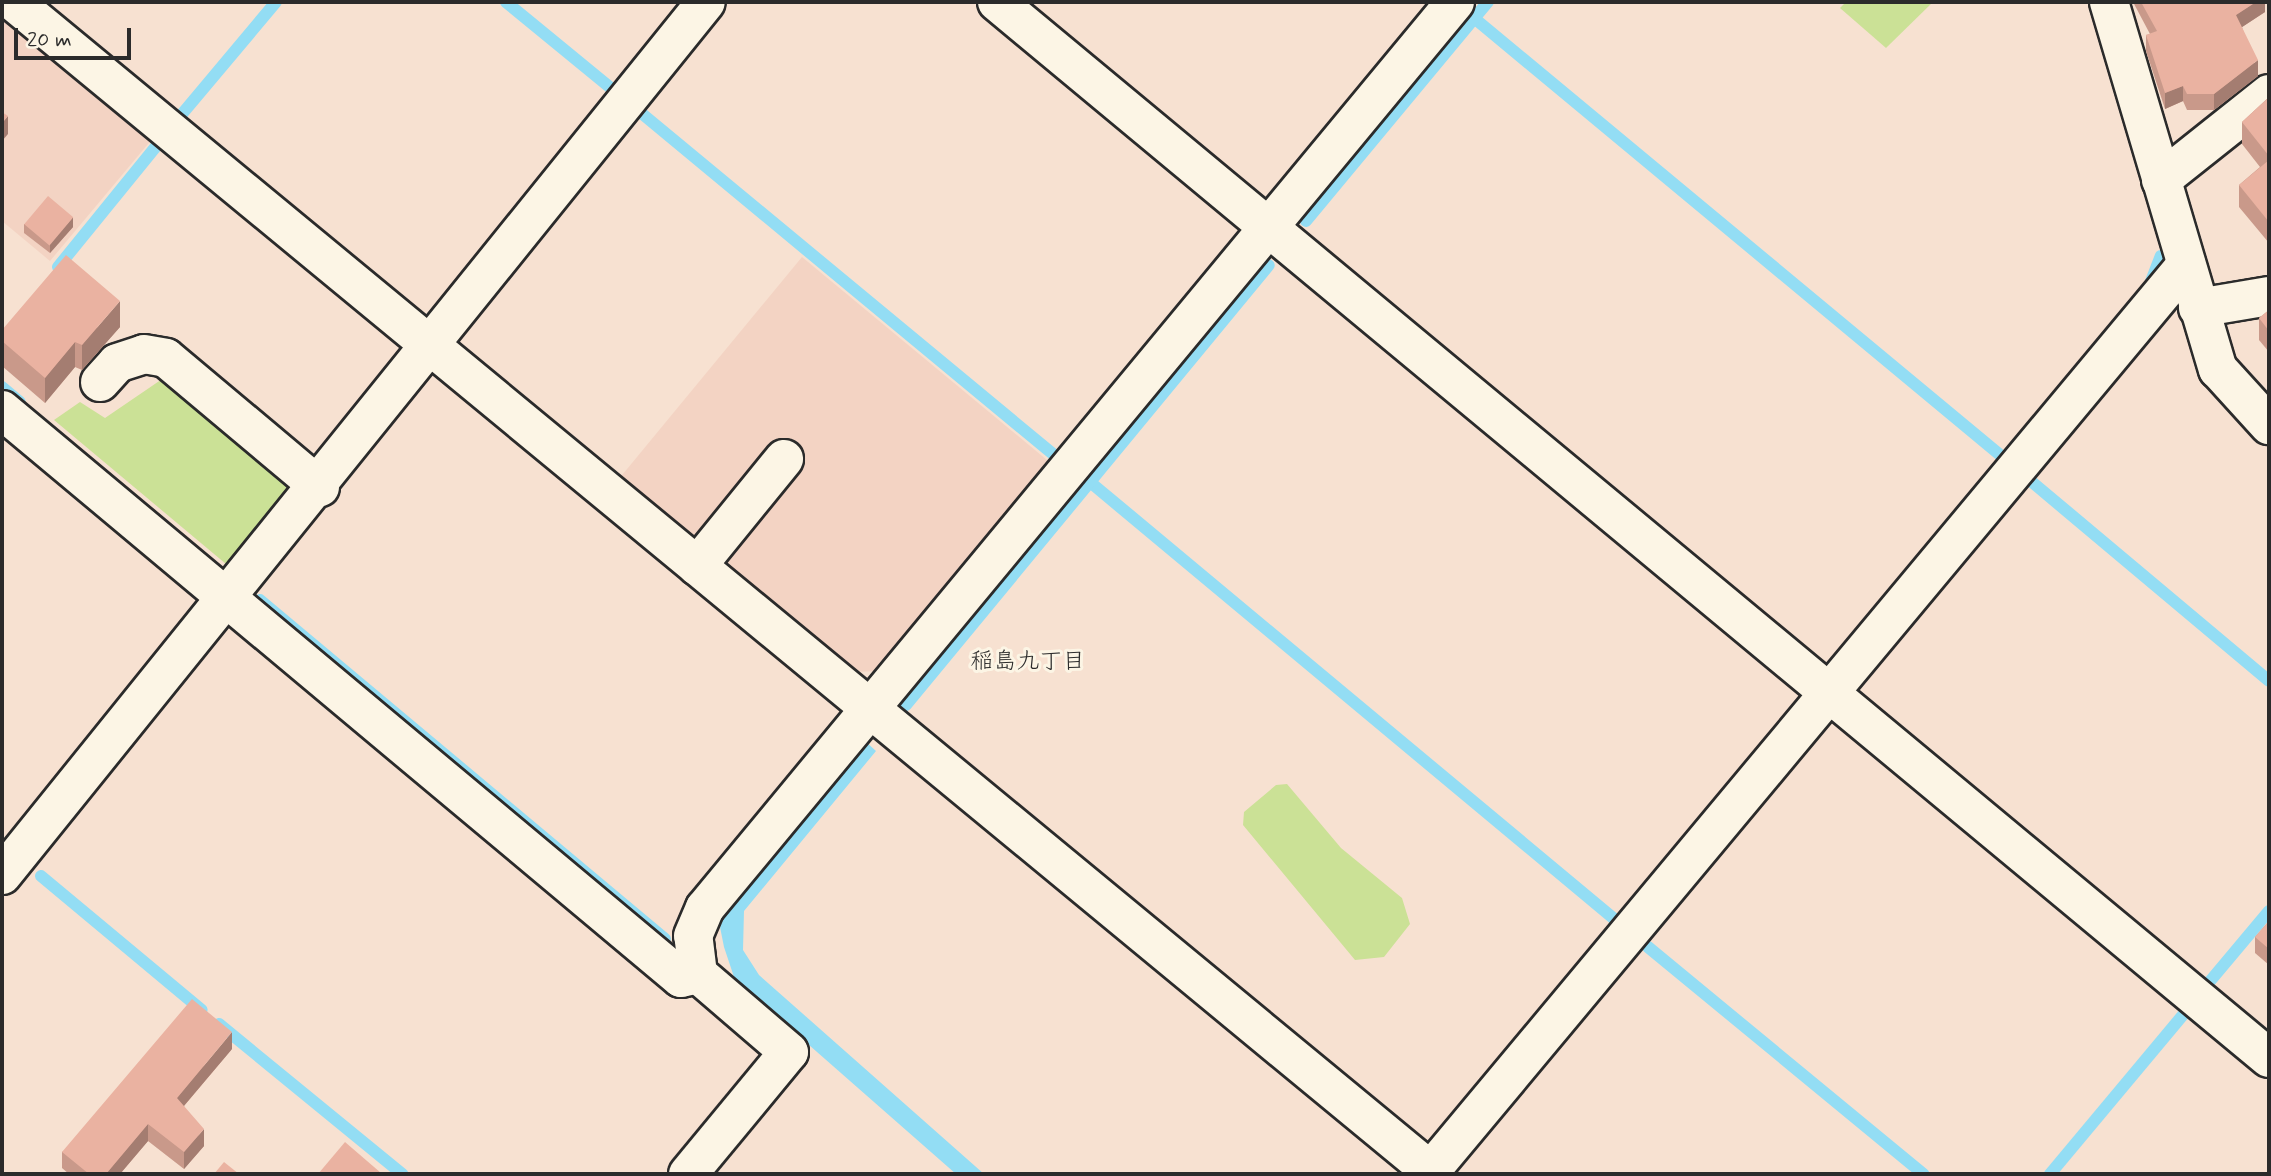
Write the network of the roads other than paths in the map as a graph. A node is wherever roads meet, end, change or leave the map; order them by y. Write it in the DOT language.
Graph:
graph roads {
  1 [pos="14,2"];
  2 [pos="706,2"];
  3 [pos="997,2"];
  4 [pos="1455,2"];
  5 [pos="2109,2"];
  6 [pos="2269,94"];
  7 [pos="2161,180"];
  8 [pos="1268,227"];
  9 [pos="2186,265"];
  10 [pos="2269,296"];
  11 [pos="2199,308"];
  12 [pos="429,349"];
  13 [pos="100,382"];
  14 [pos="2,410"];
  15 [pos="2269,425"];
  16 [pos="783,459"];
  17 [pos="320,487"];
  18 [pos="697,566"];
  19 [pos="231,598"];
  20 [pos="1829,693"];
  21 [pos="871,707"];
  22 [pos="2,875"];
  23 [pos="698,974"];
  24 [pos="2269,1058"];
  25 [pos="1431,1173"];
  26 [pos="688,1174"];
  1 -- 12 [label="street"];
  2 -- 12 [label="street"];
  3 -- 8 [label="street"];
  4 -- 8 [label="street"];
  5 -- 7 [label="street"];
  6 -- 7 [label="street"];
  7 -- 9 [label="street"];
  8 -- 20 [label="street"];
  8 -- 21 [label="street"];
  9 -- 11 [label="street"];
  9 -- 20 [label="street"];
  10 -- 11 [label="street"];
  11 -- 15 [label="street"];
  12 -- 17 [label="street"];
  12 -- 18 [label="street"];
  13 -- 17 [label="street"];
  14 -- 19 [label="street"];
  16 -- 18 [label="street"];
  17 -- 19 [label="street"];
  18 -- 21 [label="street"];
  19 -- 22 [label="street"];
  19 -- 23 [label="street"];
  20 -- 24 [label="street"];
  20 -- 25 [label="street"];
  21 -- 23 [label="street"];
  21 -- 25 [label="street"];
  23 -- 26 [label="street"];
}
